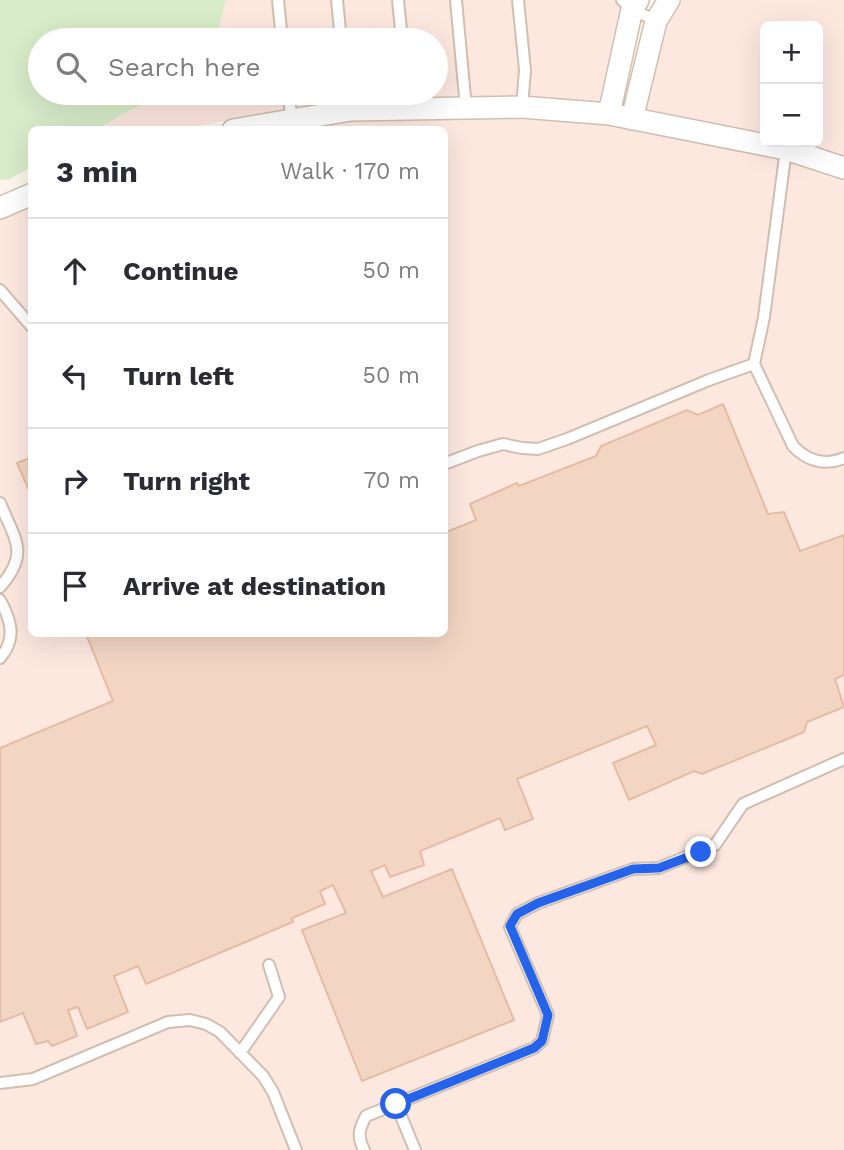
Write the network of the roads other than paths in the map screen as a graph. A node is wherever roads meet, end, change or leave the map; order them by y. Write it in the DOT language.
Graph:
graph roads {
  1 [pos="278,0"];
  2 [pos="337,0"];
  3 [pos="398,0"];
  4 [pos="456,0"];
  5 [pos="518,0"];
  6 [pos="669,0"];
  7 [pos="631,3"];
  8 [pos="656,21"];
  9 [pos="281,28"];
  10 [pos="340,28"];
  11 [pos="401,28"];
  12 [pos="290,105"];
  13 [pos="337,105"];
  14 [pos="408,105"];
  15 [pos="522,107"];
  16 [pos="466,108"];
  17 [pos="609,114"];
  18 [pos="292,119"];
  19 [pos="632,119"];
  20 [pos="254,126"];
  21 [pos="786,149"];
  22 [pos="844,168"];
  23 [pos="28,196"];
  24 [pos="0,208"];
  25 [pos="0,290"];
  26 [pos="28,322"];
  27 [pos="754,364"];
  28 [pos="844,458"];
  29 [pos="448,462"];
  30 [pos="0,503"];
  31 [pos="0,587"];
  32 [pos="0,600"];
  33 [pos="0,658"];
  34 [pos="844,759"];
  35 [pos="269,965"];
  36 [pos="240,1053"];
  37 [pos="0,1083"];
  38 [pos="396,1104"];
  39 [pos="296,1150"];
  40 [pos="363,1150"];
  41 [pos="415,1150"];
  1 -- 9 [label="lane"];
  2 -- 10 [label="lane"];
  3 -- 11 [label="lane"];
  4 -- 16 [label="lane"];
  5 -- 15 [label="lane"];
  6 -- 8 [label="street"];
  7 -- 8 [label="lane"];
  7 -- 17 [label="street"];
  8 -- 19 [label="street"];
  12 -- 18 [label="lane"];
  13 -- 18 [label="street"];
  14 -- 16 [label="street"];
  15 -- 16 [label="street"];
  15 -- 17 [label="street"];
  17 -- 19 [label="street"];
  18 -- 20 [label="street"];
  19 -- 21 [label="street"];
  21 -- 22 [label="street"];
  21 -- 27 [label="lane"];
  23 -- 24 [label="street"];
  25 -- 26 [label="lane"];
  27 -- 28 [label="lane"];
  27 -- 29 [label="lane"];
  30 -- 31 [label="lane"];
  32 -- 33 [label="lane"];
  34 -- 38 [label="lane"];
  35 -- 36 [label="lane"];
  36 -- 37 [label="lane"];
  36 -- 39 [label="lane"];
  38 -- 40 [label="lane"];
  38 -- 41 [label="lane"];
}
